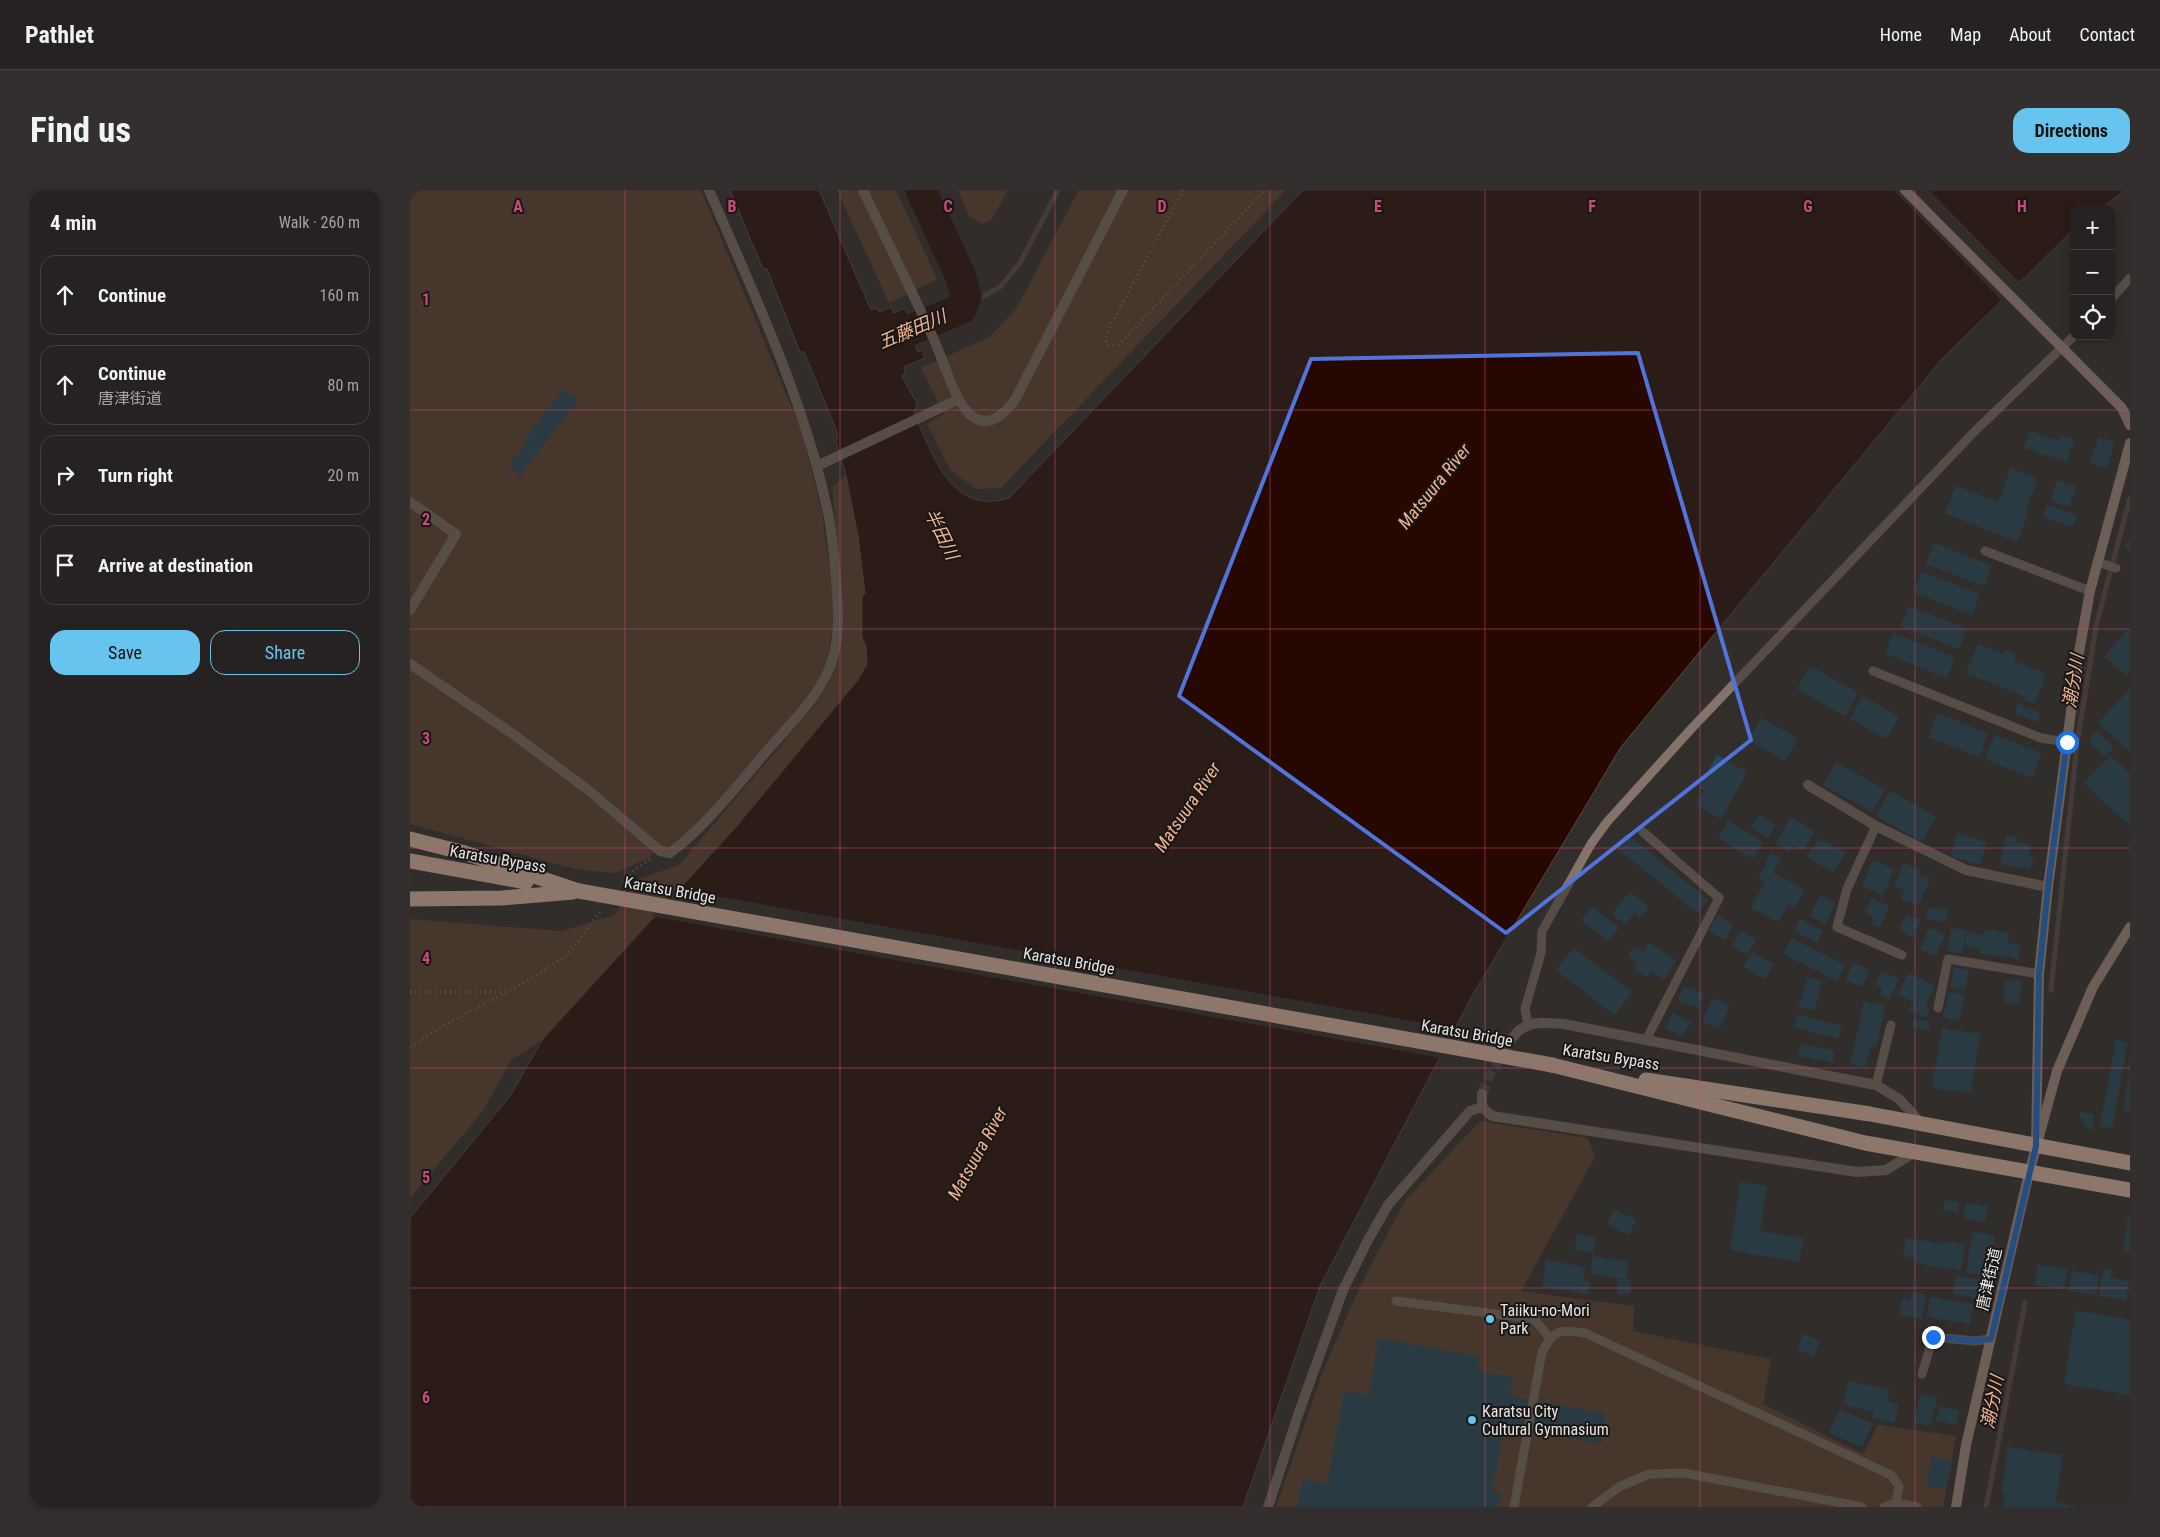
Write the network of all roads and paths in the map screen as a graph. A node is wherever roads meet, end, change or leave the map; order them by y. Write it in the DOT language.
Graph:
graph roads {
  1 [pos="709,190"];
  2 [pos="863,190"];
  3 [pos="1123,190"];
  4 [pos="1183,190"];
  5 [pos="1265,190"];
  6 [pos="1905,190"];
  7 [pos="2130,278"];
  8 [pos="2115,295"];
  9 [pos="2070,340"];
  10 [pos="2062,349"];
  11 [pos="959,398"];
  12 [pos="2130,425"];
  13 [pos="2130,444"];
  14 [pos="817,466"];
  15 [pos="410,502"];
  16 [pos="1985,551"];
  17 [pos="2097,562"];
  18 [pos="2112,567"];
  19 [pos="2090,591"];
  20 [pos="410,610"];
  21 [pos="410,664"];
  22 [pos="1873,671"];
  23 [pos="2067,742"];
  24 [pos="1808,785"];
  25 [pos="1876,826"];
  26 [pos="1643,832"];
  27 [pos="410,839"];
  28 [pos="410,861"];
  29 [pos="2048,887"];
  30 [pos="579,892"];
  31 [pos="410,899"];
  32 [pos="2130,927"];
  33 [pos="566,955"];
  34 [pos="1902,955"];
  35 [pos="2039,974"];
  36 [pos="410,992"];
  37 [pos="508,992"];
  38 [pos="1938,1008"];
  39 [pos="1528,1024"];
  40 [pos="1891,1025"];
  41 [pos="1514,1036"];
  42 [pos="1646,1040"];
  43 [pos="410,1047"];
  44 [pos="1552,1065"];
  45 [pos="1876,1085"];
  46 [pos="1482,1094"];
  47 [pos="1482,1107"];
  48 [pos="1922,1124"];
  49 [pos="2036,1146"];
  50 [pos="1915,1152"];
  51 [pos="2130,1163"];
  52 [pos="2029,1173"];
  53 [pos="2130,1190"];
  54 [pos="1396,1301"];
  55 [pos="1550,1338"];
  56 [pos="1991,1339"];
  57 [pos="1922,1374"];
  58 [pos="1896,1503"];
  59 [pos="1268,1507"];
  60 [pos="1514,1507"];
  61 [pos="1592,1507"];
  62 [pos="1862,1507"];
  63 [pos="1884,1507"];
  64 [pos="1917,1507"];
  65 [pos="1956,1507"];
  1 -- 14 [label="street"];
  2 -- 11 [label="street"];
  3 -- 11 [label="street"];
  4 -- 5 [label="path"];
  6 -- 10 [label="street"];
  7 -- 8 [label="lane"];
  9 -- 10 [label="lane"];
  10 -- 12 [label="street"];
  10 -- 39 [label="lane"];
  11 -- 14 [label="street"];
  13 -- 17 [label="street"];
  14 -- 21 [label="street"];
  15 -- 20 [label="street"];
  16 -- 19 [label="lane"];
  17 -- 18 [label="lane"];
  17 -- 19 [label="street"];
  19 -- 23 [label="street"];
  22 -- 23 [label="lane"];
  23 -- 29 [label="street"];
  24 -- 25 [label="street"];
  25 -- 29 [label="street"];
  25 -- 34 [label="lane"];
  26 -- 42 [label="lane"];
  27 -- 30 [label="highway"];
  28 -- 30 [label="highway, Karatsu Bypass"];
  29 -- 35 [label="street"];
  30 -- 31 [label="highway"];
  30 -- 44 [label="highway, Karatsu Bridge, bridge"];
  32 -- 49 [label="street"];
  33 -- 37 [label="path"];
  35 -- 38 [label="lane"];
  35 -- 49 [label="street"];
  36 -- 37 [label="path"];
  37 -- 43 [label="path"];
  39 -- 41 [label="street"];
  39 -- 42 [label="street"];
  40 -- 45 [label="lane"];
  42 -- 45 [label="street"];
  44 -- 48 [label="highway, Karatsu Bypass"];
  44 -- 50 [label="highway, Karatsu Bypass"];
  45 -- 48 [label="street"];
  46 -- 47 [label="street"];
  47 -- 50 [label="street"];
  47 -- 59 [label="street"];
  48 -- 49 [label="highway, Karatsu Bypass"];
  49 -- 51 [label="highway, Karatsu Bypass"];
  49 -- 52 [label="street, 唐津街道"];
  50 -- 52 [label="highway, Karatsu Bypass"];
  52 -- 53 [label="highway, Karatsu Bypass"];
  52 -- 56 [label="street, 唐津街道"];
  54 -- 55 [label="lane"];
  55 -- 58 [label="lane"];
  55 -- 60 [label="lane"];
  56 -- 57 [label="lane"];
  56 -- 65 [label="street, 唐津街道"];
  58 -- 63 [label="lane"];
  58 -- 64 [label="lane"];
  61 -- 62 [label="lane"];
}
